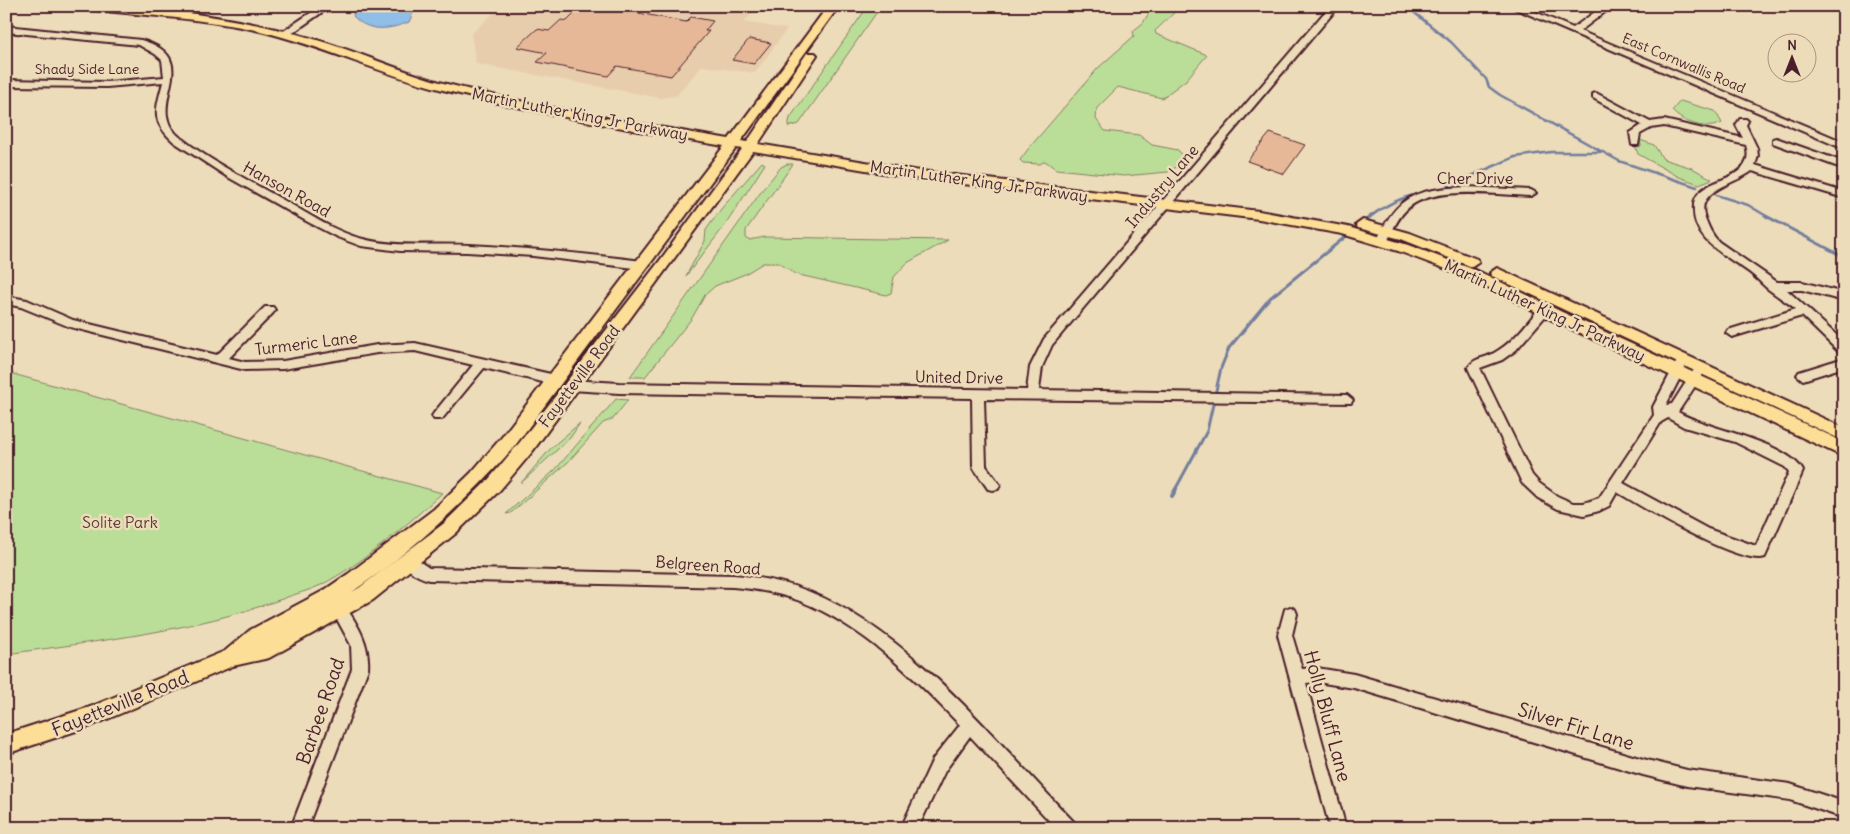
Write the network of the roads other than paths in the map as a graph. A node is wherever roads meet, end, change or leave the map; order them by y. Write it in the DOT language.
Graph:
graph roads {
  1 [pos="84,6"];
  2 [pos="165,6"];
  3 [pos="327,6"];
  4 [pos="834,6"];
  5 [pos="846,6"];
  6 [pos="1335,6"];
  7 [pos="1513,6"];
  8 [pos="1609,6"];
  9 [pos="6,29"];
  10 [pos="290,31"];
  11 [pos="1574,32"];
  12 [pos="167,79"];
  13 [pos="6,83"];
  14 [pos="1596,96"];
  15 [pos="1758,110"];
  16 [pos="1649,125"];
  17 [pos="745,140"];
  18 [pos="1776,141"];
  19 [pos="1750,142"];
  20 [pos="1635,143"];
  21 [pos="1844,146"];
  22 [pos="1844,166"];
  23 [pos="1750,167"];
  24 [pos="1532,192"];
  25 [pos="1844,195"];
  26 [pos="1171,199"];
  27 [pos="1384,236"];
  28 [pos="644,265"];
  29 [pos="1772,286"];
  30 [pos="1844,297"];
  31 [pos="6,300"];
  32 [pos="1545,309"];
  33 [pos="269,310"];
  34 [pos="1804,311"];
  35 [pos="1732,333"];
  36 [pos="1844,350"];
  37 [pos="219,360"];
  38 [pos="482,362"];
  39 [pos="1844,362"];
  40 [pos="1680,366"];
  41 [pos="1697,374"];
  42 [pos="1802,375"];
  43 [pos="563,383"];
  44 [pos="978,394"];
  45 [pos="1033,394"];
  46 [pos="1347,400"];
  47 [pos="1662,412"];
  48 [pos="438,416"];
  49 [pos="1844,435"];
  50 [pos="1844,450"];
  51 [pos="992,485"];
  52 [pos="1616,485"];
  53 [pos="410,561"];
  54 [pos="339,610"];
  55 [pos="1290,614"];
  56 [pos="232,656"];
  57 [pos="1297,676"];
  58 [pos="969,725"];
  59 [pos="6,744"];
  60 [pos="1844,810"];
  61 [pos="299,828"];
  62 [pos="910,828"];
  63 [pos="1068,828"];
  64 [pos="1338,828"];
  1 -- 10 [label="main road, Martin Luther King Jr Parkway"];
  2 -- 10 [label="main road, Martin Luther King Jr Parkway"];
  3 -- 10 [label="street"];
  4 -- 17 [label="main road, Fayetteville Road"];
  5 -- 17 [label="main road, Fayetteville Road"];
  6 -- 26 [label="street, Industry Lane"];
  7 -- 11 [label="street, East Cornwallis Road"];
  8 -- 11 [label="street"];
  9 -- 12 [label="street"];
  10 -- 17 [label="main road, Martin Luther King Jr Parkway"];
  11 -- 15 [label="street, East Cornwallis Road"];
  12 -- 13 [label="street, Shady Side Lane"];
  12 -- 28 [label="street, Hanson Road"];
  14 -- 16 [label="street"];
  15 -- 19 [label="street"];
  15 -- 21 [label="street, East Cornwallis Road"];
  16 -- 19 [label="street"];
  16 -- 20 [label="street"];
  17 -- 26 [label="main road, Martin Luther King Jr Parkway"];
  17 -- 28 [label="main road, Fayetteville Road"];
  17 -- 43 [label="main road, Fayetteville Road"];
  18 -- 22 [label="street"];
  19 -- 23 [label="street"];
  23 -- 25 [label="street"];
  23 -- 29 [label="street"];
  24 -- 27 [label="street, Cher Drive"];
  26 -- 27 [label="main road, Martin Luther King Jr Parkway"];
  26 -- 45 [label="street, Industry Lane"];
  27 -- 32 [label="main road, Martin Luther King Jr Parkway"];
  27 -- 40 [label="main road, Martin Luther King Jr Parkway"];
  28 -- 43 [label="main road, Fayetteville Road"];
  29 -- 30 [label="street"];
  29 -- 34 [label="street"];
  31 -- 37 [label="street, Turmeric Lane"];
  32 -- 40 [label="main road, Martin Luther King Jr Parkway"];
  32 -- 52 [label="street"];
  33 -- 37 [label="street"];
  34 -- 35 [label="street"];
  34 -- 36 [label="street"];
  37 -- 38 [label="street, Turmeric Lane"];
  38 -- 43 [label="street, Turmeric Lane"];
  38 -- 48 [label="street"];
  39 -- 42 [label="street"];
  40 -- 41 [label="main road, Martin Luther King Jr Parkway"];
  40 -- 47 [label="street"];
  41 -- 47 [label="street"];
  41 -- 49 [label="main road, Martin Luther King Jr Parkway"];
  41 -- 50 [label="main road, Martin Luther King Jr Parkway"];
  43 -- 44 [label="street, United Drive"];
  43 -- 53 [label="main road, Fayetteville Road"];
  43 -- 56 [label="main road, Fayetteville Road"];
  44 -- 45 [label="street, United Drive"];
  44 -- 51 [label="street"];
  45 -- 46 [label="street, United Drive"];
  47 -- 52 [label="street"];
  47 -- 52 [label="street"];
  53 -- 54 [label="main road, Fayetteville Road"];
  53 -- 58 [label="street, Belgreen Road"];
  54 -- 56 [label="main road, Fayetteville Road"];
  54 -- 61 [label="street, Barbee Road"];
  55 -- 57 [label="street, Holly Bluff Lane"];
  56 -- 59 [label="main road, Fayetteville Road"];
  57 -- 60 [label="street, Silver Fir Lane"];
  57 -- 64 [label="street, Holly Bluff Lane"];
  58 -- 62 [label="street"];
  58 -- 63 [label="street, Belgreen Road"];
}
